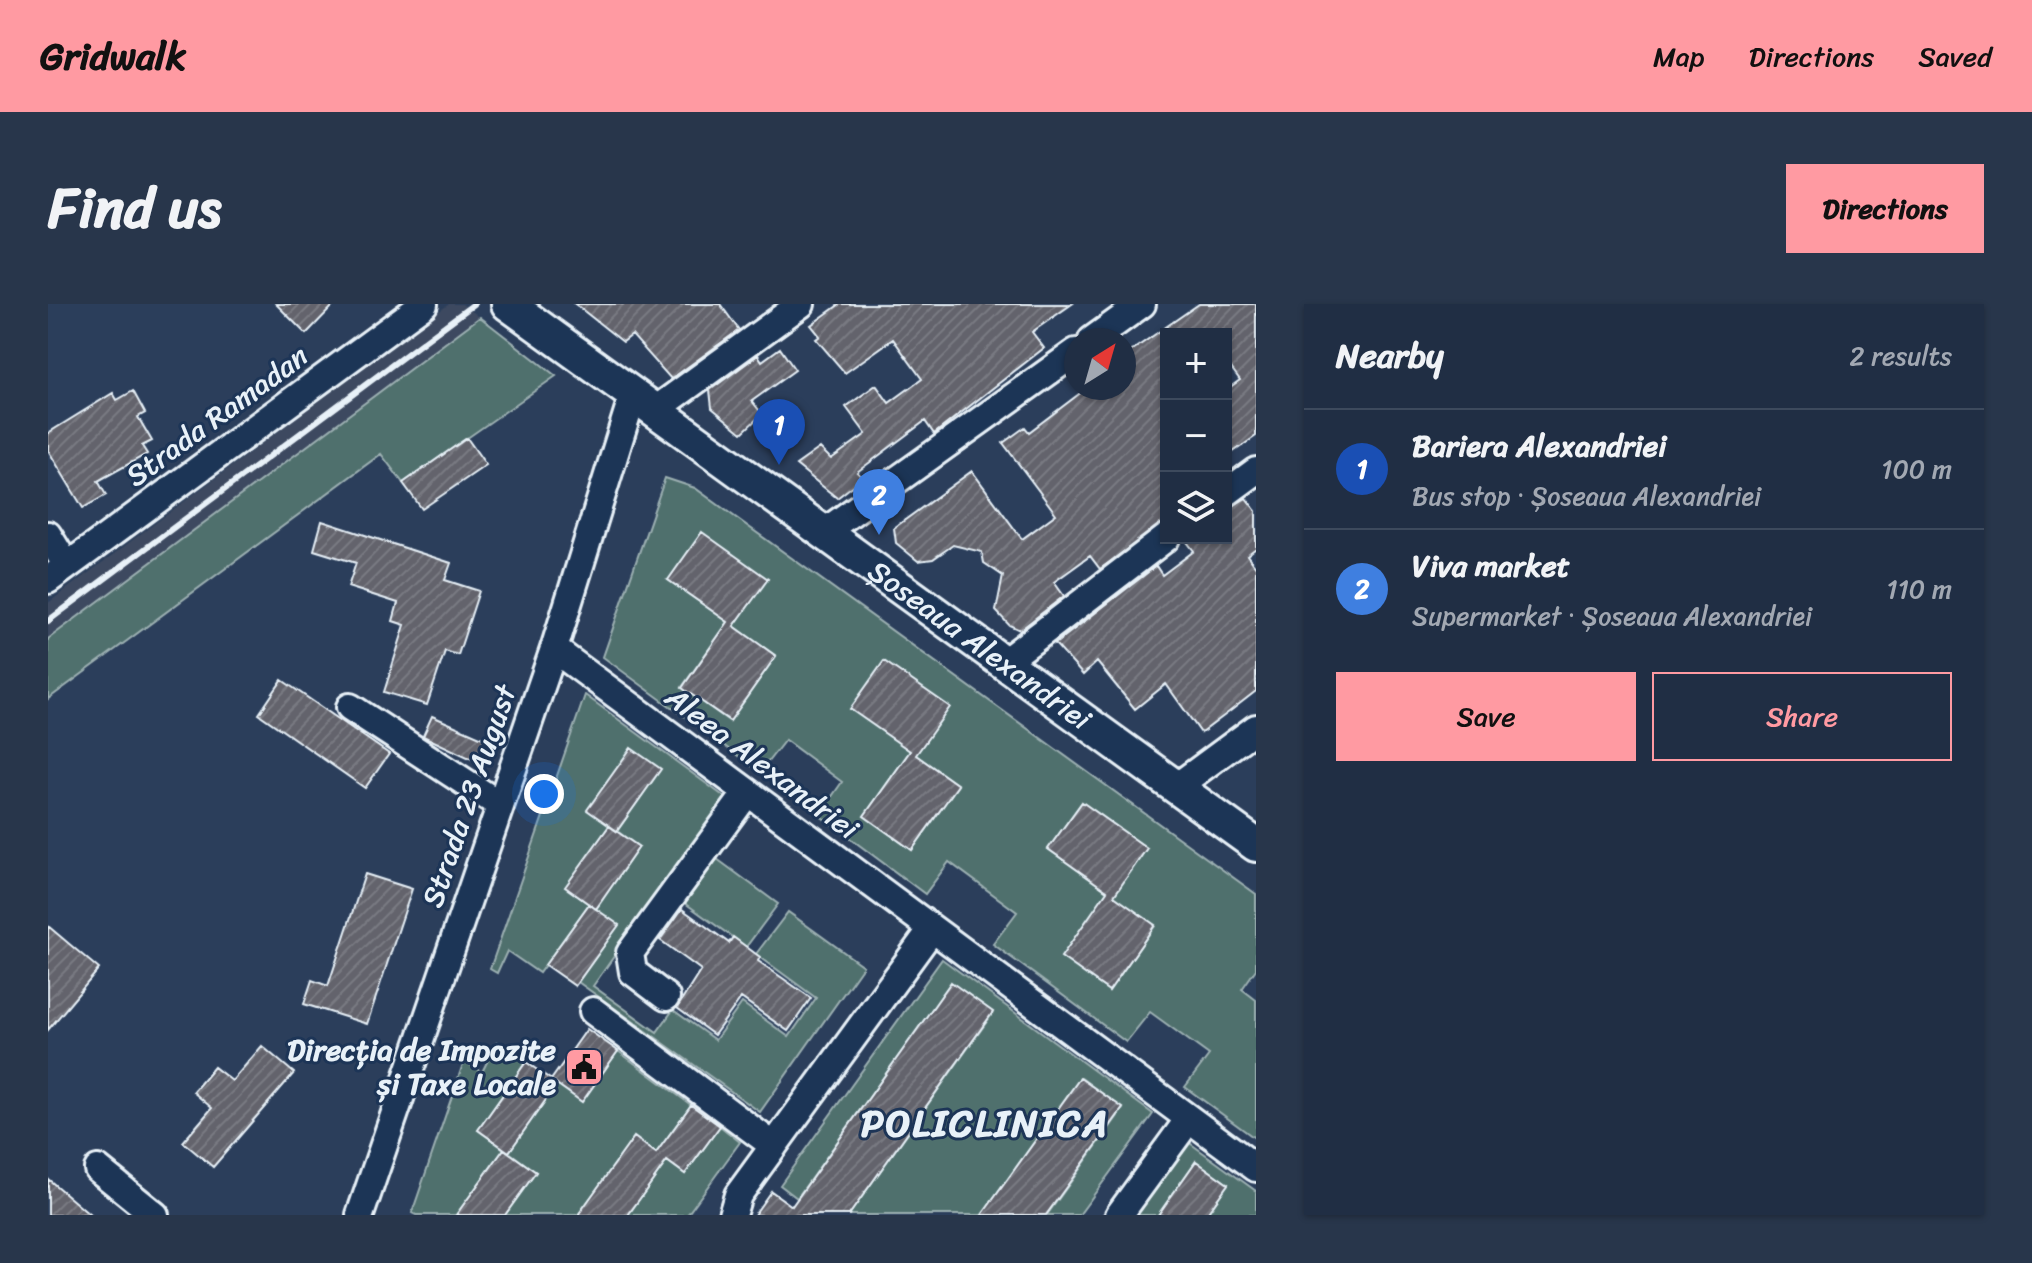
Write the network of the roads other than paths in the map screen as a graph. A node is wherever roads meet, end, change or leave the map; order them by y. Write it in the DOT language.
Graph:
graph roads {
  1 [pos="424,304"];
  2 [pos="508,304"];
  3 [pos="801,304"];
  4 [pos="1142,304"];
  5 [pos="1109,328"];
  6 [pos="1064,361"];
  7 [pos="644,403"];
  8 [pos="1256,471"];
  9 [pos="1232,489"];
  10 [pos="823,533"];
  11 [pos="48,535"];
  12 [pos="1160,543"];
  13 [pos="57,573"];
  14 [pos="554,649"];
  15 [pos="1003,663"];
  16 [pos="350,707"];
  17 [pos="1256,728"];
  18 [pos="1176,787"];
  19 [pos="747,793"];
  20 [pos="500,805"];
  21 [pos="1256,845"];
  22 [pos="932,929"];
  23 [pos="666,997"];
  24 [pos="593,1011"];
  25 [pos="1189,1119"];
  26 [pos="774,1146"];
  27 [pos="1256,1168"];
  28 [pos="98,1169"];
  29 [pos="155,1215"];
  30 [pos="360,1215"];
  31 [pos="732,1215"];
  32 [pos="1119,1215"];
  1 -- 13 [label="street, Strada Ramadan"];
  2 -- 7 [label="main road, Șoseaua Alexandriei"];
  3 -- 7 [label="street"];
  4 -- 5 [label="street"];
  6 -- 10 [label="street"];
  7 -- 10 [label="main road, Șoseaua Alexandriei"];
  7 -- 14 [label="street, Strada 23 August"];
  8 -- 9 [label="street"];
  10 -- 15 [label="main road, Șoseaua Alexandriei"];
  11 -- 13 [label="street"];
  12 -- 15 [label="street"];
  14 -- 19 [label="street, Aleea Alexandriei"];
  14 -- 20 [label="street, Strada 23 August"];
  15 -- 18 [label="main road, Șoseaua Alexandriei"];
  16 -- 20 [label="street"];
  17 -- 18 [label="street"];
  18 -- 21 [label="main road, Șoseaua Alexandriei"];
  19 -- 22 [label="street, Aleea Alexandriei"];
  19 -- 23 [label="street"];
  20 -- 30 [label="street, Strada 23 August"];
  22 -- 25 [label="street, Aleea Alexandriei"];
  22 -- 26 [label="street"];
  24 -- 26 [label="street"];
  25 -- 27 [label="street, Aleea Alexandriei"];
  25 -- 32 [label="street"];
  26 -- 31 [label="street"];
  28 -- 29 [label="street"];
}
